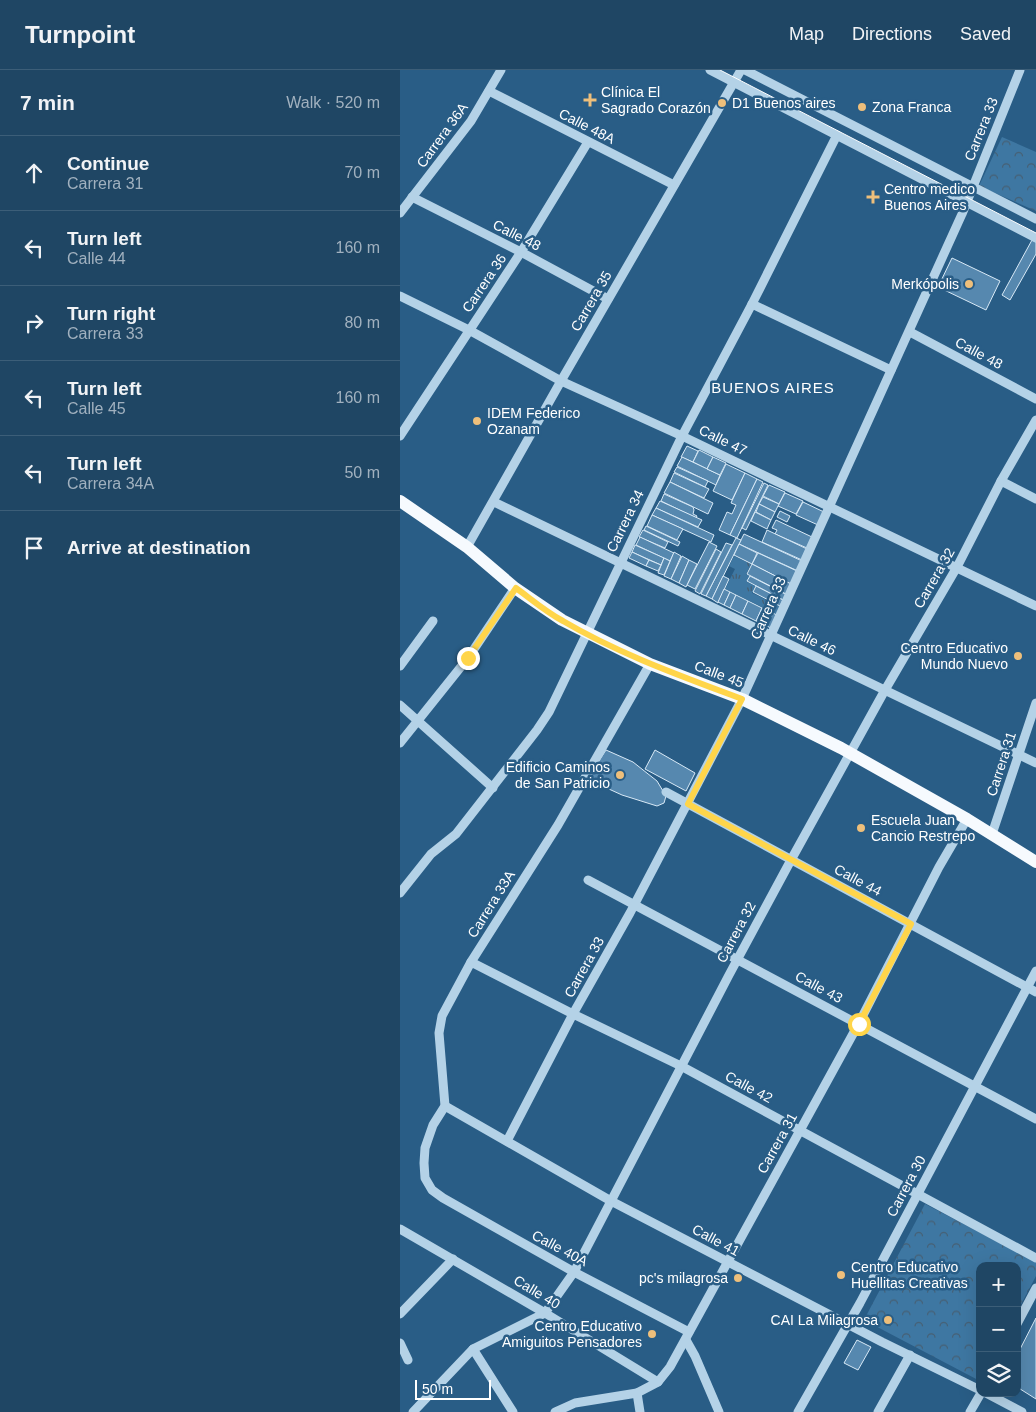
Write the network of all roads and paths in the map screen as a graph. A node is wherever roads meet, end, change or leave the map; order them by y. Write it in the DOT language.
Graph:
graph roads {
  1 [pos="501,70"];
  2 [pos="710,70"];
  3 [pos="743,70"];
  4 [pos="1020,70"];
  5 [pos="734,82"];
  6 [pos="489,91"];
  7 [pos="837,135"];
  8 [pos="588,142"];
  9 [pos="674,185"];
  10 [pos="973,188"];
  11 [pos="412,197"];
  12 [pos="967,202"];
  13 [pos="400,213"];
  14 [pos="1036,219"];
  15 [pos="1036,238"];
  16 [pos="521,252"];
  17 [pos="400,296"];
  18 [pos="608,299"];
  19 [pos="752,304"];
  20 [pos="469,330"];
  21 [pos="910,332"];
  22 [pos="891,370"];
  23 [pos="561,381"];
  24 [pos="1036,399"];
  25 [pos="1036,420"];
  26 [pos="400,436"];
  27 [pos="682,436"];
  28 [pos="1001,481"];
  29 [pos="1036,499"];
  30 [pos="400,501"];
  31 [pos="494,502"];
  32 [pos="829,507"];
  33 [pos="467,547"];
  34 [pos="621,563"];
  35 [pos="957,567"];
  36 [pos="516,588"];
  37 [pos="1036,606"];
  38 [pos="433,621"];
  39 [pos="586,633"];
  40 [pos="771,635"];
  41 [pos="650,664"];
  42 [pos="400,666"];
  43 [pos="885,690"];
  44 [pos="742,699"];
  45 [pos="1036,703"];
  46 [pos="400,705"];
  47 [pos="417,721"];
  48 [pos="400,743"];
  49 [pos="850,753"];
  50 [pos="1018,754"];
  51 [pos="1036,763"];
  52 [pos="493,788"];
  53 [pos="666,792"];
  54 [pos="688,804"];
  55 [pos="967,819"];
  56 [pos="992,834"];
  57 [pos="791,860"];
  58 [pos="1036,862"];
  59 [pos="588,880"];
  60 [pos="400,892"];
  61 [pos="634,904"];
  62 [pos="911,924"];
  63 [pos="738,960"];
  64 [pos="471,962"];
  65 [pos="1036,971"];
  66 [pos="1026,987"];
  67 [pos="1036,992"];
  68 [pos="573,1014"];
  69 [pos="859,1024"];
  70 [pos="681,1066"];
  71 [pos="974,1088"];
  72 [pos="445,1106"];
  73 [pos="1036,1119"];
  74 [pos="800,1130"];
  75 [pos="508,1141"];
  76 [pos="918,1195"];
  77 [pos="610,1201"];
  78 [pos="400,1230"];
  79 [pos="1036,1258"];
  80 [pos="453,1259"];
  81 [pos="728,1262"];
  82 [pos="574,1272"];
  83 [pos="1036,1288"];
  84 [pos="545,1313"];
  85 [pos="400,1314"];
  86 [pos="1021,1316"];
  87 [pos="848,1324"];
  88 [pos="687,1336"];
  89 [pos="400,1342"];
  90 [pos="473,1349"];
  91 [pos="910,1355"];
  92 [pos="408,1360"];
  93 [pos="658,1382"];
  94 [pos="976,1390"];
  95 [pos="637,1393"];
  96 [pos="978,1397"];
  97 [pos="994,1397"];
  98 [pos="413,1412"];
  99 [pos="513,1412"];
  100 [pos="555,1412"];
  101 [pos="640,1412"];
  102 [pos="718,1412"];
  103 [pos="798,1412"];
  104 [pos="878,1412"];
  105 [pos="970,1412"];
  106 [pos="1022,1412"];
  1 -- 6 [label="street, Carrera 36A"];
  2 -- 5 [label="street"];
  3 -- 5 [label="street, Carrera 35"];
  3 -- 10 [label="street"];
  4 -- 10 [label="street, Carrera 33"];
  5 -- 7 [label="street"];
  5 -- 9 [label="street, Carrera 35"];
  6 -- 8 [label="street, Calle 48A"];
  6 -- 11 [label="street, Carrera 36A"];
  7 -- 12 [label="street"];
  7 -- 19 [label="street, Carrera 34"];
  8 -- 9 [label="street, Calle 48A"];
  8 -- 16 [label="street, Carrera 36"];
  9 -- 18 [label="street, Carrera 35"];
  10 -- 12 [label="street, Carrera 33"];
  10 -- 14 [label="street"];
  11 -- 13 [label="street, Carrera 36A"];
  11 -- 16 [label="street, Calle 48"];
  12 -- 15 [label="street"];
  12 -- 21 [label="street, Carrera 33"];
  16 -- 18 [label="street, Calle 48"];
  16 -- 20 [label="street, Carrera 36"];
  17 -- 20 [label="street, Calle 47"];
  18 -- 23 [label="street, Carrera 35"];
  19 -- 22 [label="street"];
  19 -- 27 [label="street, Carrera 34"];
  20 -- 23 [label="street, Calle 47"];
  20 -- 26 [label="street, Carrera 36"];
  21 -- 22 [label="street, Carrera 33"];
  21 -- 24 [label="street, Calle 48"];
  22 -- 32 [label="street, Carrera 33"];
  23 -- 27 [label="street, Calle 47"];
  23 -- 31 [label="street, Carrera 35"];
  25 -- 28 [label="street, Carrera 32"];
  27 -- 32 [label="street, Calle 47"];
  27 -- 34 [label="street, Carrera 34"];
  28 -- 29 [label="street"];
  28 -- 35 [label="street, Carrera 32"];
  30 -- 33 [label="main road, Calle 45"];
  31 -- 33 [label="street, Carrera 35"];
  31 -- 34 [label="street, Calle 46"];
  32 -- 35 [label="street, Calle 47"];
  32 -- 40 [label="street, Carrera 33"];
  33 -- 36 [label="main road, Calle 45"];
  34 -- 39 [label="street, Carrera 34"];
  34 -- 40 [label="street, Calle 46"];
  35 -- 37 [label="street, Calle 47"];
  35 -- 43 [label="street, Carrera 32"];
  36 -- 39 [label="main road, Calle 45"];
  36 -- 47 [label="street"];
  38 -- 42 [label="street"];
  39 -- 41 [label="main road, Calle 45"];
  39 -- 52 [label="street, Carrera 34"];
  40 -- 43 [label="street, Calle 46"];
  40 -- 44 [label="street, Carrera 33"];
  41 -- 44 [label="main road, Calle 45"];
  41 -- 64 [label="street, Carrera 33A"];
  43 -- 49 [label="street, Carrera 32"];
  43 -- 50 [label="street, Calle 46"];
  44 -- 49 [label="main road, Calle 45"];
  44 -- 54 [label="street, Carrera 33"];
  45 -- 50 [label="street, Carrera 31"];
  46 -- 47 [label="street"];
  47 -- 48 [label="street"];
  47 -- 52 [label="street"];
  49 -- 55 [label="main road, Calle 45"];
  49 -- 57 [label="street, Carrera 32"];
  50 -- 51 [label="street, Calle 46"];
  50 -- 56 [label="street, Carrera 31"];
  52 -- 60 [label="street, Carrera 34"];
  53 -- 54 [label="street, Calle 44"];
  54 -- 57 [label="street, Calle 44"];
  54 -- 61 [label="street, Carrera 33"];
  55 -- 56 [label="main road, Calle 45"];
  55 -- 62 [label="street, Carrera 31"];
  56 -- 58 [label="main road, Calle 45"];
  57 -- 62 [label="street, Calle 44"];
  57 -- 63 [label="street, Carrera 32"];
  59 -- 61 [label="street, Calle 43"];
  61 -- 63 [label="street, Calle 43"];
  61 -- 68 [label="street, Carrera 33"];
  62 -- 66 [label="street, Calle 44"];
  62 -- 69 [label="street, Carrera 31"];
  63 -- 69 [label="street, Calle 43"];
  63 -- 70 [label="street, Carrera 32"];
  64 -- 68 [label="street, Calle 42"];
  64 -- 72 [label="street, Carrera 33A"];
  65 -- 66 [label="street, Carrera 30"];
  66 -- 67 [label="street, Calle 44"];
  66 -- 71 [label="street, Carrera 30"];
  68 -- 70 [label="street, Calle 42"];
  68 -- 75 [label="street, Carrera 33"];
  69 -- 71 [label="street, Calle 43"];
  69 -- 74 [label="street, Carrera 31"];
  70 -- 74 [label="street, Calle 42"];
  70 -- 77 [label="street, Carrera 32"];
  71 -- 73 [label="street, Calle 43"];
  71 -- 76 [label="street, Carrera 30"];
  72 -- 75 [label="street, Calle 41"];
  72 -- 82 [label="street, Calle 40A"];
  74 -- 76 [label="street, Calle 42"];
  74 -- 81 [label="street, Carrera 31"];
  75 -- 77 [label="street, Calle 41"];
  76 -- 79 [label="street, Calle 42"];
  76 -- 87 [label="street, Carrera 30"];
  77 -- 81 [label="street, Calle 41"];
  77 -- 82 [label="street, Carrera 32"];
  78 -- 80 [label="street, Calle 40"];
  80 -- 84 [label="street, Calle 40"];
  80 -- 85 [label="street"];
  81 -- 87 [label="street, Calle 41"];
  81 -- 88 [label="street, Carrera 31"];
  82 -- 84 [label="street, Carrera 32"];
  82 -- 88 [label="street, Calle 40A"];
  83 -- 86 [label="street"];
  84 -- 90 [label="street, Carrera 32"];
  84 -- 93 [label="street, Calle 40"];
  87 -- 91 [label="street, Calle 41"];
  87 -- 103 [label="street, Carrera 30"];
  88 -- 93 [label="street, Carrera 31"];
  88 -- 102 [label="street"];
  89 -- 92 [label="street"];
  90 -- 98 [label="street, Carrera 32"];
  90 -- 99 [label="street"];
  91 -- 94 [label="street, Calle 41"];
  91 -- 104 [label="street"];
  93 -- 95 [label="street, Carrera 31"];
  95 -- 100 [label="street, Carrera 31"];
  95 -- 101 [label="street"];
  96 -- 105 [label="street"];
  97 -- 106 [label="street"];
}
